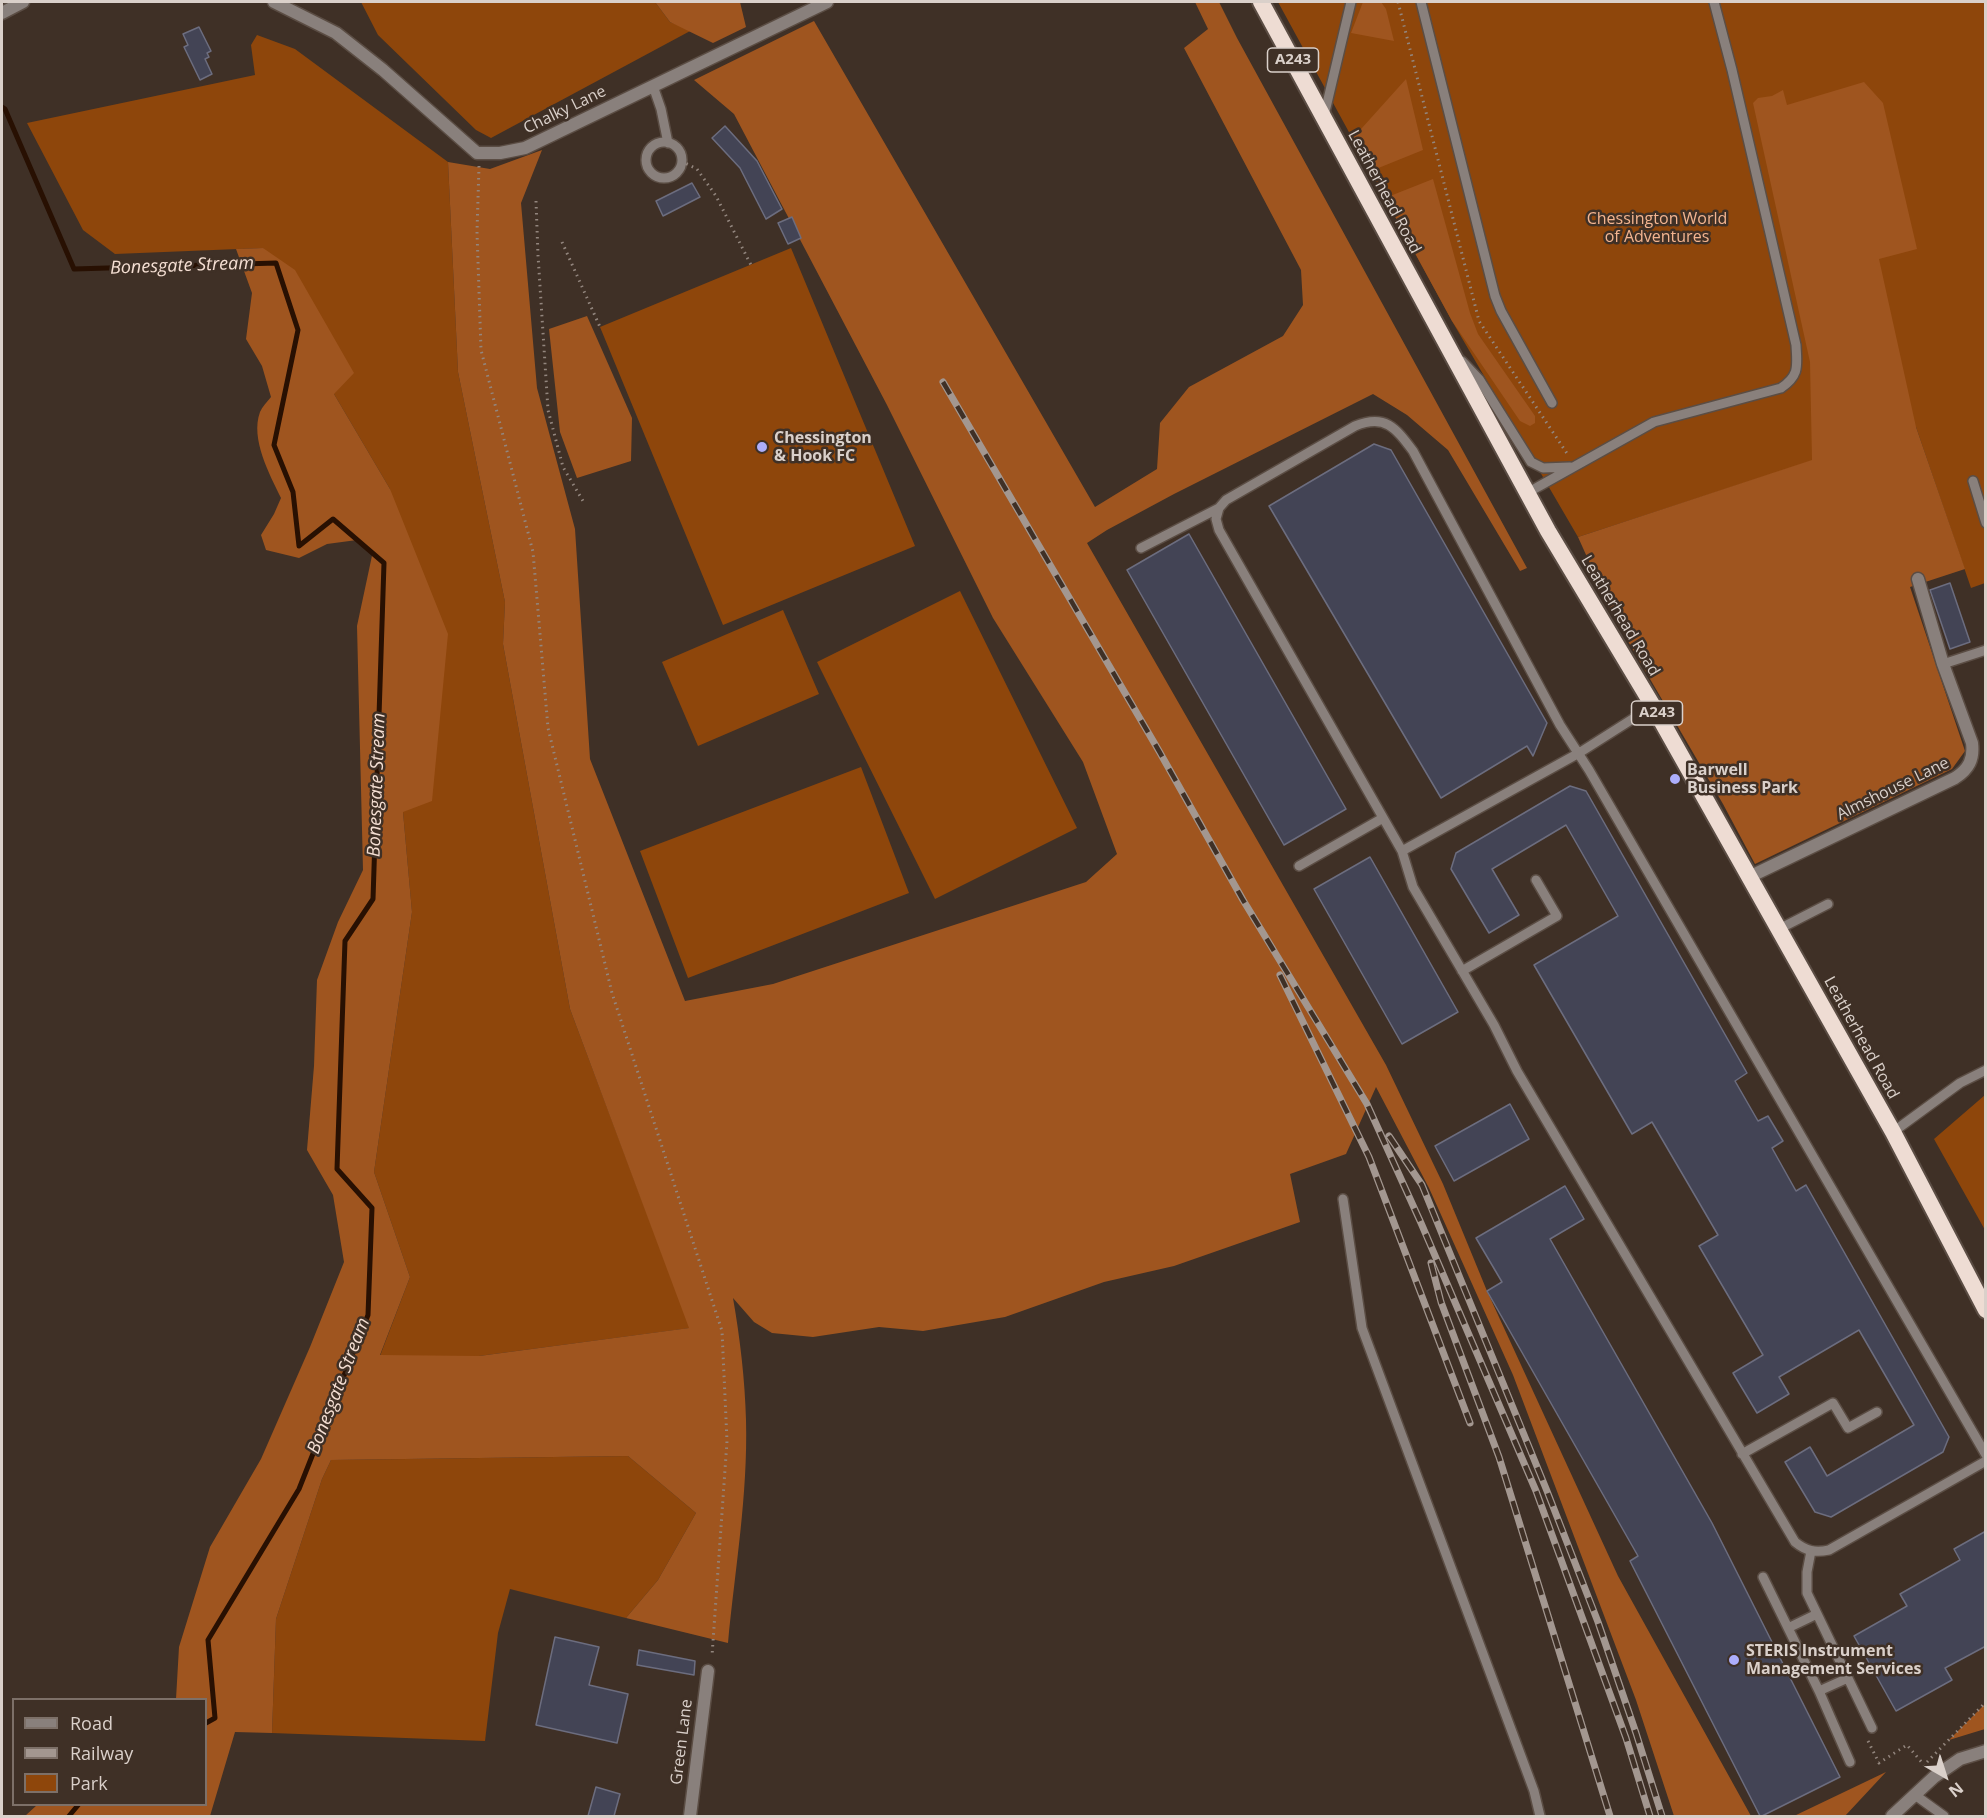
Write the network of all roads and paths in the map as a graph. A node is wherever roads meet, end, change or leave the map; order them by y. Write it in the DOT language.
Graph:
graph roads {
  1 [pos="23,2"];
  2 [pos="274,2"];
  3 [pos="827,2"];
  4 [pos="1261,2"];
  5 [pos="1351,2"];
  6 [pos="1421,2"];
  7 [pos="1714,2"];
  8 [pos="2,14"];
  9 [pos="653,86"];
  10 [pos="1324,118"];
  11 [pos="668,143"];
  12 [pos="477,153"];
  13 [pos="681,161"];
  14 [pos="536,201"];
  15 [pos="562,242"];
  16 [pos="751,264"];
  17 [pos="1772,266"];
  18 [pos="1782,284"];
  19 [pos="600,327"];
  20 [pos="1443,339"];
  21 [pos="1552,403"];
  22 [pos="1575,466"];
  23 [pos="1973,481"];
  24 [pos="1527,493"];
  25 [pos="583,501"];
  26 [pos="1218,508"];
  27 [pos="1986,523"];
  28 [pos="1141,548"];
  29 [pos="1918,579"];
  30 [pos="1986,650"];
  31 [pos="1943,664"];
  32 [pos="1653,706"];
  33 [pos="1579,753"];
  34 [pos="1383,818"];
  35 [pos="1402,851"];
  36 [pos="1299,866"];
  37 [pos="1749,877"];
  38 [pos="1536,880"];
  39 [pos="1828,904"];
  40 [pos="1779,929"];
  41 [pos="1462,971"];
  42 [pos="1986,1070"];
  43 [pos="1893,1132"];
  44 [pos="1343,1199"];
  45 [pos="1986,1310"];
  46 [pos="1877,1412"];
  47 [pos="1742,1454"];
  48 [pos="1986,1455"];
  49 [pos="1986,1461"];
  50 [pos="1811,1551"];
  51 [pos="1763,1577"];
  52 [pos="1817,1614"];
  53 [pos="1788,1628"];
  54 [pos="708,1671"];
  55 [pos="1848,1678"];
  56 [pos="1819,1692"];
  57 [pos="1986,1702"];
  58 [pos="1872,1728"];
  59 [pos="1865,1735"];
  60 [pos="1986,1751"];
  61 [pos="1850,1762"];
  62 [pos="1924,1765"];
  63 [pos="1934,1777"];
  64 [pos="1915,1795"];
  65 [pos="690,1816"];
  66 [pos="1540,1816"];
  67 [pos="1892,1816"];
  68 [pos="1944,1816"];
  1 -- 8 [label="street"];
  2 -- 12 [label="street"];
  3 -- 9 [label="street, Chalky Lane"];
  4 -- 10 [label="highway, Leatherhead Road / A243"];
  5 -- 10 [label="lane"];
  6 -- 21 [label="lane"];
  7 -- 18 [label="lane"];
  9 -- 11 [label="lane"];
  9 -- 12 [label="street, Chalky Lane"];
  10 -- 20 [label="highway, Leatherhead Road / A243"];
  11 -- 13 [label="lane"];
  11 -- 13 [label="lane"];
  12 -- 54 [label="path"];
  13 -- 16 [label="path"];
  14 -- 25 [label="path"];
  15 -- 19 [label="path"];
  17 -- 18 [label="lane"];
  18 -- 22 [label="lane"];
  20 -- 22 [label="lane"];
  20 -- 24 [label="highway, Leatherhead Road / A243"];
  22 -- 24 [label="lane"];
  23 -- 27 [label="lane"];
  24 -- 32 [label="highway, Leatherhead Road / A243"];
  26 -- 28 [label="lane"];
  26 -- 33 [label="lane"];
  26 -- 34 [label="lane"];
  29 -- 31 [label="street, Almshouse Lane"];
  30 -- 31 [label="lane"];
  31 -- 37 [label="street, Almshouse Lane"];
  32 -- 33 [label="lane"];
  32 -- 37 [label="highway, Leatherhead Road / A243"];
  33 -- 35 [label="lane"];
  33 -- 48 [label="lane"];
  34 -- 35 [label="lane"];
  34 -- 36 [label="lane"];
  35 -- 41 [label="lane"];
  37 -- 40 [label="highway, Leatherhead Road / A243"];
  38 -- 41 [label="lane"];
  39 -- 40 [label="lane"];
  40 -- 43 [label="highway, Leatherhead Road / A243"];
  41 -- 47 [label="lane"];
  42 -- 43 [label="lane"];
  43 -- 45 [label="highway, Leatherhead Road / A243"];
  44 -- 66 [label="lane"];
  46 -- 47 [label="lane"];
  47 -- 50 [label="lane"];
  49 -- 50 [label="lane"];
  50 -- 52 [label="lane"];
  51 -- 53 [label="lane"];
  52 -- 53 [label="lane"];
  52 -- 55 [label="lane"];
  53 -- 56 [label="lane"];
  54 -- 65 [label="street, Green Lane"];
  55 -- 56 [label="lane"];
  55 -- 58 [label="lane"];
  56 -- 61 [label="lane"];
  57 -- 62 [label="path"];
  59 -- 62 [label="path"];
  60 -- 63 [label="street"];
  62 -- 63 [label="path"];
  63 -- 64 [label="street"];
  64 -- 67 [label="street"];
  64 -- 68 [label="lane"];
}
